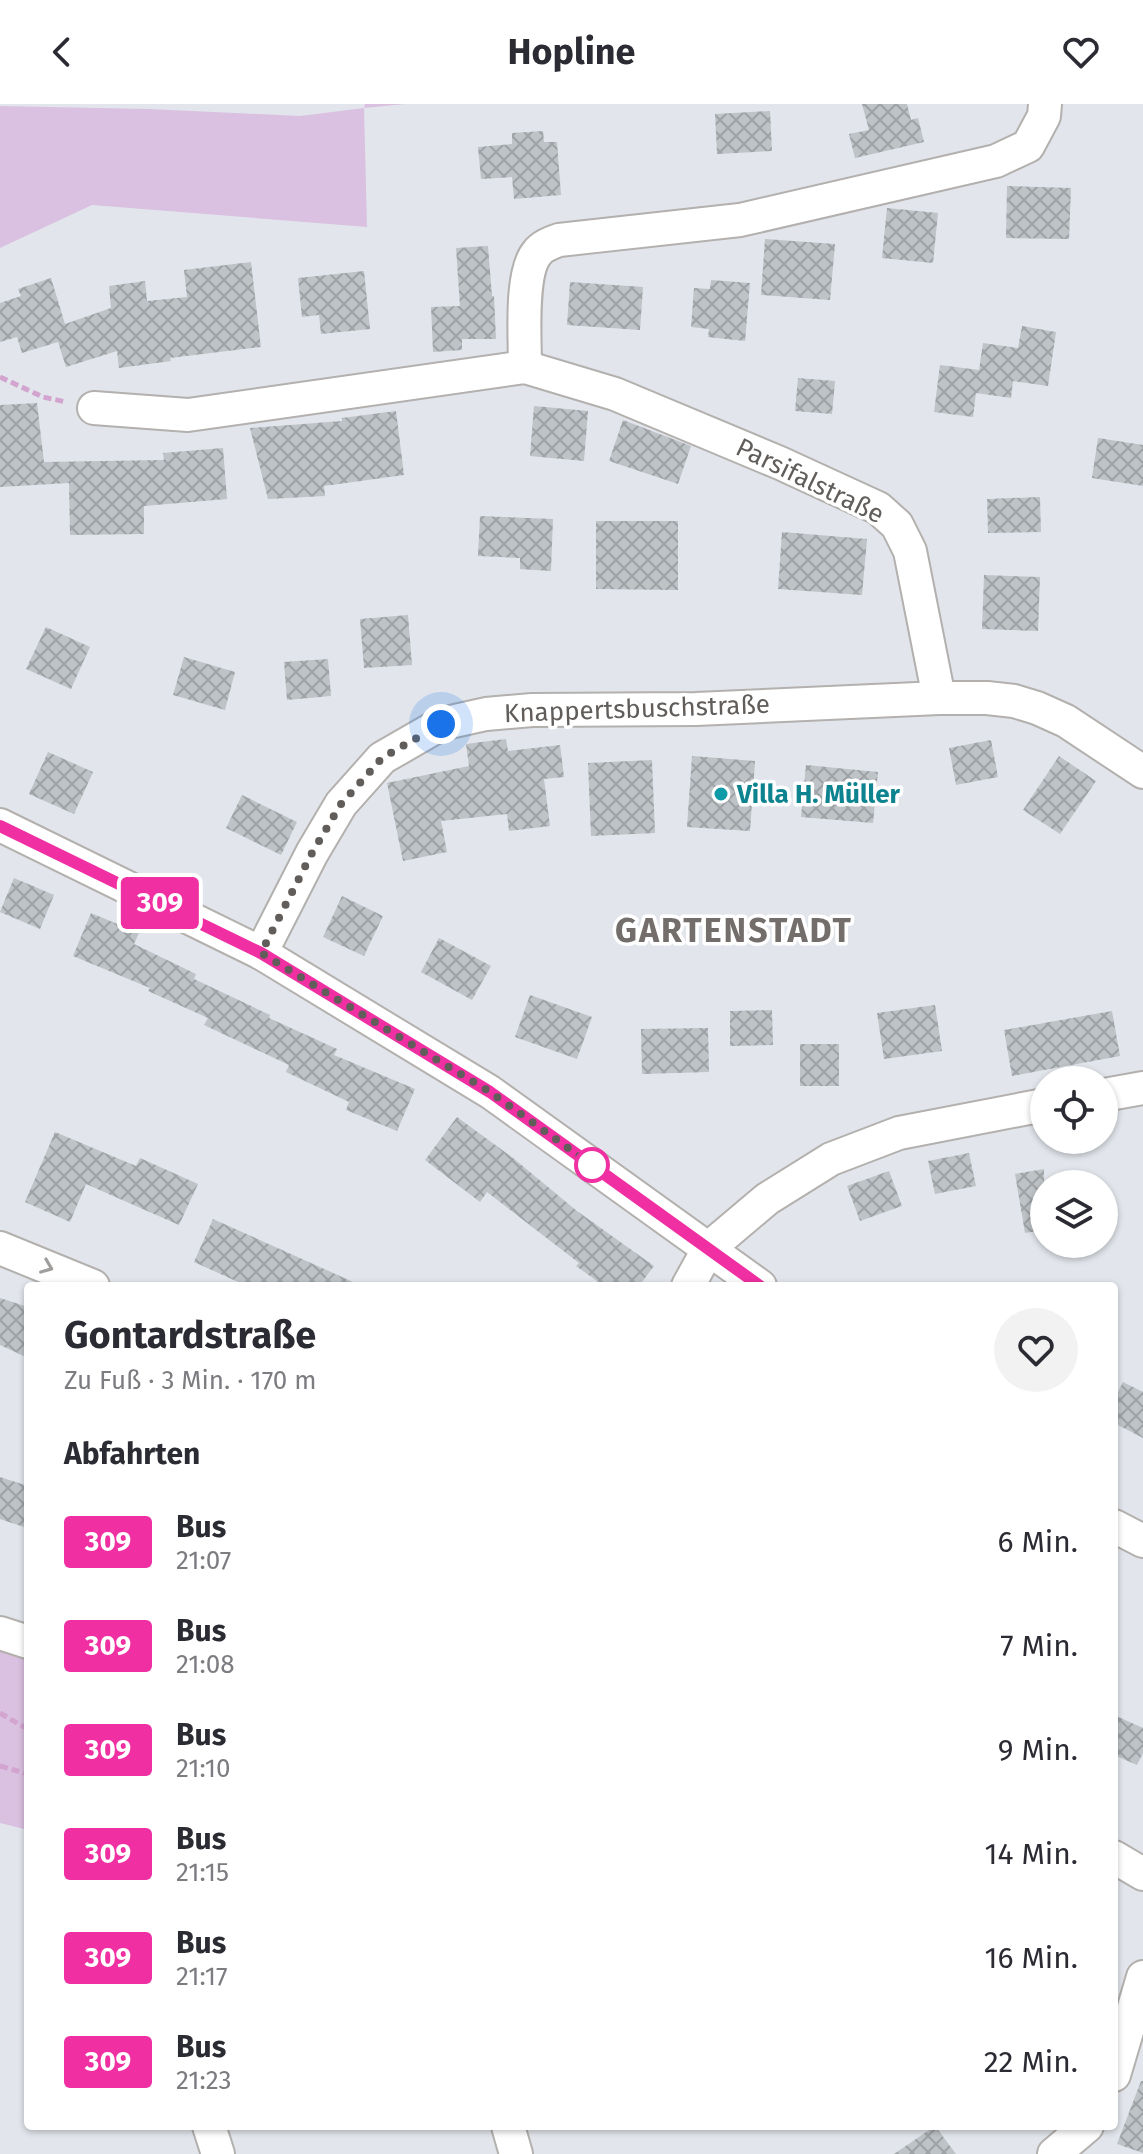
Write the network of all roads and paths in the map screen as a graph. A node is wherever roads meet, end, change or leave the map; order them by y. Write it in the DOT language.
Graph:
graph roads {
  1 [pos="1045,104"];
  2 [pos="525,367"];
  3 [pos="0,377"];
  4 [pos="94,408"];
  5 [pos="939,698"];
  6 [pos="1143,772"];
  7 [pos="0,825"];
  8 [pos="261,953"];
  9 [pos="1143,1088"];
  10 [pos="1118,1092"];
  11 [pos="1030,1108"];
  12 [pos="0,1248"];
  13 [pos="709,1248"];
  14 [pos="83,1282"];
  15 [pos="690,1282"];
  16 [pos="755,1282"];
  17 [pos="1118,1528"];
  18 [pos="1143,1541"];
  19 [pos="0,1633"];
  20 [pos="24,1641"];
  21 [pos="0,1713"];
  22 [pos="24,1727"];
  23 [pos="0,1766"];
  24 [pos="24,1773"];
  25 [pos="1118,1859"];
  26 [pos="1143,1874"];
  27 [pos="1143,1977"];
  28 [pos="1118,2061"];
  29 [pos="210,2130"];
  30 [pos="509,2130"];
  31 [pos="1074,2130"];
  32 [pos="218,2154"];
  33 [pos="516,2154"];
  34 [pos="1054,2154"];
  1 -- 2 [label="street"];
  2 -- 4 [label="street, Parsifalstraße"];
  2 -- 5 [label="street, Parsifalstraße"];
  3 -- 4 [label="path"];
  5 -- 6 [label="street"];
  5 -- 8 [label="street, Knappertsbuschstraße"];
  7 -- 8 [label="street"];
  8 -- 13 [label="street"];
  9 -- 10 [label="street"];
  11 -- 13 [label="street"];
  12 -- 14 [label="street, one-way"];
  13 -- 15 [label="street"];
  13 -- 16 [label="street"];
  17 -- 18 [label="street"];
  19 -- 20 [label="street"];
  21 -- 22 [label="path"];
  23 -- 24 [label="path"];
  25 -- 26 [label="street"];
  27 -- 28 [label="street"];
  29 -- 32 [label="street"];
  30 -- 33 [label="street"];
  31 -- 34 [label="street"];
}
